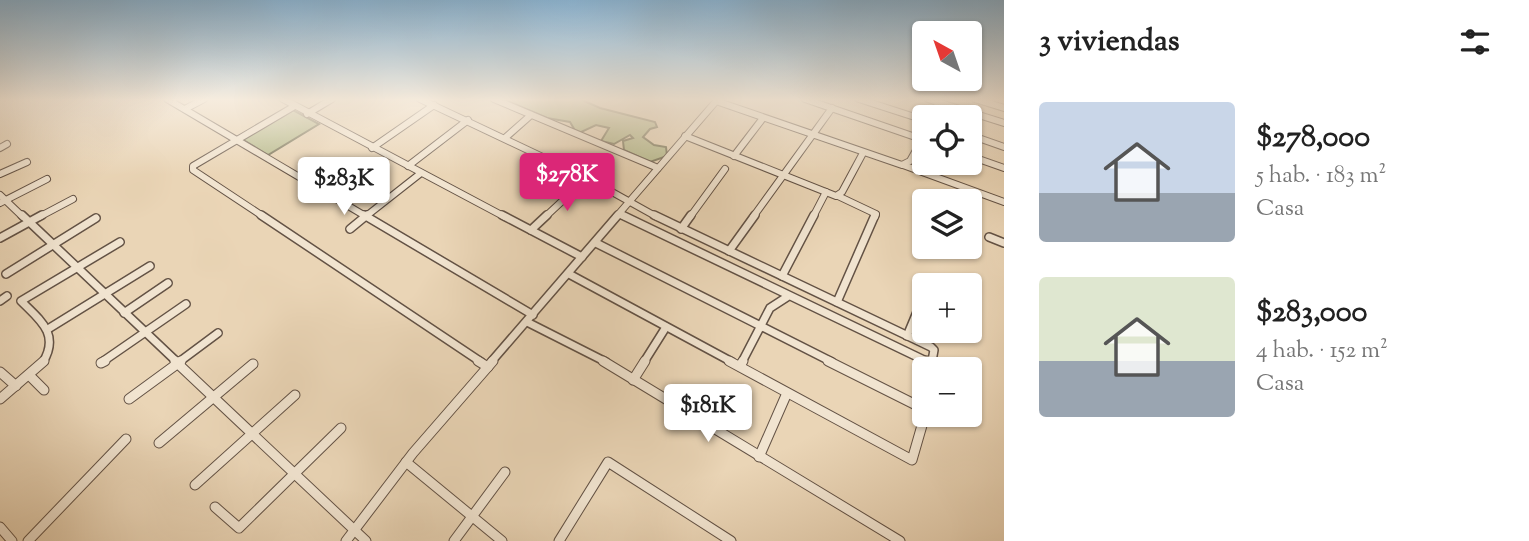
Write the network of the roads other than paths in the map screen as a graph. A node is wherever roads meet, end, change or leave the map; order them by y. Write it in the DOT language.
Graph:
graph roads {
  1 [pos="212,124"];
  2 [pos="263,124"];
  3 [pos="327,124"];
  4 [pos="406,124"];
  5 [pos="462,124"];
  6 [pos="477,124"];
  7 [pos="521,124"];
  8 [pos="553,124"];
  9 [pos="695,124"];
  10 [pos="757,124"];
  11 [pos="780,124"];
  12 [pos="819,124"];
  13 [pos="881,124"];
  14 [pos="912,134"];
  15 [pos="811,135"];
  16 [pos="685,136"];
  17 [pos="505,138"];
  18 [pos="238,139"];
  19 [pos="982,139"];
  20 [pos="7,144"];
  21 [pos="1004,146"];
  22 [pos="0,148"];
  23 [pos="372,148"];
  24 [pos="863,153"];
  25 [pos="734,156"];
  26 [pos="912,157"];
  27 [pos="982,160"];
  28 [pos="27,162"];
  29 [pos="902,165"];
  30 [pos="408,166"];
  31 [pos="1004,168"];
  32 [pos="658,169"];
  33 [pos="725,169"];
  34 [pos="421,173"];
  35 [pos="0,174"];
  36 [pos="781,175"];
  37 [pos="587,178"];
  38 [pos="47,179"];
  39 [pos="825,192"];
  40 [pos="838,196"];
  41 [pos="2,199"];
  42 [pos="73,199"];
  43 [pos="1004,202"];
  44 [pos="629,203"];
  45 [pos="619,214"];
  46 [pos="367,215"];
  47 [pos="96,219"];
  48 [pos="29,222"];
  49 [pos="350,229"];
  50 [pos="681,229"];
  51 [pos="531,230"];
  52 [pos="989,237"];
  53 [pos="0,238"];
  54 [pos="120,242"];
  55 [pos="596,243"];
  56 [pos="1004,243"];
  57 [pos="54,245"];
  58 [pos="729,251"];
  59 [pos="582,257"];
  60 [pos="150,266"];
  61 [pos="77,268"];
  62 [pos="6,274"];
  63 [pos="569,274"];
  64 [pos="782,276"];
  65 [pos="168,283"];
  66 [pos="105,294"];
  67 [pos="787,297"];
  68 [pos="837,302"];
  69 [pos="186,304"];
  70 [pos="124,313"];
  71 [pos="530,319"];
  72 [pos="912,324"];
  73 [pos="666,327"];
  74 [pos="760,327"];
  75 [pos="48,329"];
  76 [pos="145,332"];
  77 [pos="218,333"];
  78 [pos="907,336"];
  79 [pos="101,363"];
  80 [pos="178,363"];
  81 [pos="253,365"];
  82 [pos="740,366"];
  83 [pos="488,367"];
  84 [pos="0,372"];
  85 [pos="29,376"];
  86 [pos="633,380"];
  87 [pos="16,386"];
  88 [pos="44,390"];
  89 [pos="787,393"];
  90 [pos="295,395"];
  91 [pos="214,397"];
  92 [pos="0,399"];
  93 [pos="129,399"];
  94 [pos="912,403"];
  95 [pos="922,427"];
  96 [pos="341,428"];
  97 [pos="253,434"];
  98 [pos="126,439"];
  99 [pos="159,443"];
  100 [pos="759,457"];
  101 [pos="406,463"];
  102 [pos="505,472"];
  103 [pos="295,474"];
  104 [pos="195,485"];
  105 [pos="215,507"];
  106 [pos="472,517"];
  107 [pos="0,527"];
  108 [pos="356,532"];
  109 [pos="12,541"];
  110 [pos="28,541"];
  111 [pos="346,541"];
  112 [pos="366,541"];
  113 [pos="454,541"];
  114 [pos="502,541"];
  115 [pos="558,541"];
  116 [pos="731,541"];
  117 [pos="900,541"];
  1 -- 18 [label="street"];
  2 -- 18 [label="street"];
  3 -- 23 [label="street"];
  4 -- 23 [label="street"];
  5 -- 30 [label="street"];
  6 -- 17 [label="street"];
  7 -- 17 [label="street"];
  8 -- 32 [label="street"];
  9 -- 16 [label="street"];
  10 -- 25 [label="street"];
  11 -- 15 [label="street"];
  12 -- 15 [label="street"];
  13 -- 14 [label="street"];
  15 -- 24 [label="street"];
  15 -- 36 [label="street"];
  16 -- 25 [label="street"];
  16 -- 32 [label="street"];
  17 -- 37 [label="street"];
  18 -- 46 [label="street"];
  18 -- 83 [label="street"];
  19 -- 21 [label="street"];
  20 -- 22 [label="street"];
  23 -- 30 [label="street"];
  24 -- 29 [label="street"];
  24 -- 40 [label="street"];
  25 -- 36 [label="street"];
  26 -- 29 [label="street"];
  27 -- 31 [label="street"];
  28 -- 35 [label="street"];
  29 -- 43 [label="street"];
  30 -- 34 [label="street"];
  32 -- 44 [label="street"];
  33 -- 50 [label="street"];
  34 -- 46 [label="street"];
  34 -- 51 [label="street"];
  36 -- 39 [label="street"];
  36 -- 58 [label="street"];
  37 -- 44 [label="street"];
  37 -- 51 [label="street"];
  38 -- 41 [label="street"];
  39 -- 40 [label="street"];
  39 -- 64 [label="street"];
  40 -- 68 [label="street"];
  41 -- 48 [label="street"];
  42 -- 48 [label="street"];
  44 -- 45 [label="street"];
  44 -- 50 [label="street"];
  45 -- 55 [label="street"];
  45 -- 67 [label="street"];
  46 -- 49 [label="street"];
  46 -- 71 [label="street"];
  47 -- 57 [label="street"];
  48 -- 53 [label="street"];
  48 -- 57 [label="street"];
  50 -- 58 [label="street"];
  51 -- 59 [label="street"];
  52 -- 56 [label="street"];
  54 -- 61 [label="street"];
  55 -- 59 [label="street"];
  55 -- 74 [label="street"];
  57 -- 61 [label="street"];
  57 -- 62 [label="street"];
  58 -- 64 [label="street"];
  59 -- 63 [label="street"];
  60 -- 66 [label="street"];
  61 -- 66 [label="street"];
  61 -- 75 [label="street"];
  63 -- 71 [label="street"];
  63 -- 73 [label="street"];
  64 -- 68 [label="street"];
  65 -- 70 [label="street"];
  66 -- 70 [label="street"];
  66 -- 75 [label="street"];
  67 -- 74 [label="street"];
  67 -- 78 [label="street"];
  68 -- 78 [label="street"];
  69 -- 76 [label="street"];
  70 -- 76 [label="street"];
  71 -- 83 [label="street"];
  71 -- 86 [label="street"];
  72 -- 78 [label="street"];
  73 -- 82 [label="street"];
  73 -- 86 [label="street"];
  74 -- 82 [label="street"];
  74 -- 94 [label="street"];
  75 -- 85 [label="street"];
  76 -- 79 [label="street"];
  76 -- 80 [label="street"];
  77 -- 80 [label="street"];
  80 -- 91 [label="street"];
  80 -- 93 [label="street"];
  81 -- 91 [label="street"];
  82 -- 89 [label="street"];
  83 -- 101 [label="street"];
  84 -- 87 [label="street"];
  85 -- 87 [label="street"];
  85 -- 88 [label="street"];
  86 -- 100 [label="street"];
  87 -- 92 [label="street"];
  89 -- 95 [label="street"];
  89 -- 100 [label="street"];
  90 -- 97 [label="street"];
  91 -- 97 [label="street"];
  91 -- 99 [label="street"];
  96 -- 103 [label="street"];
  97 -- 103 [label="street"];
  97 -- 104 [label="street"];
  98 -- 110 [label="street"];
  100 -- 117 [label="street"];
  101 -- 106 [label="street"];
  101 -- 108 [label="street"];
  102 -- 106 [label="street"];
  103 -- 105 [label="street"];
  103 -- 108 [label="street"];
  106 -- 113 [label="street"];
  106 -- 114 [label="street"];
  107 -- 109 [label="street"];
  108 -- 111 [label="street"];
  108 -- 112 [label="street"];
  115 -- 116 [label="street"];
}
